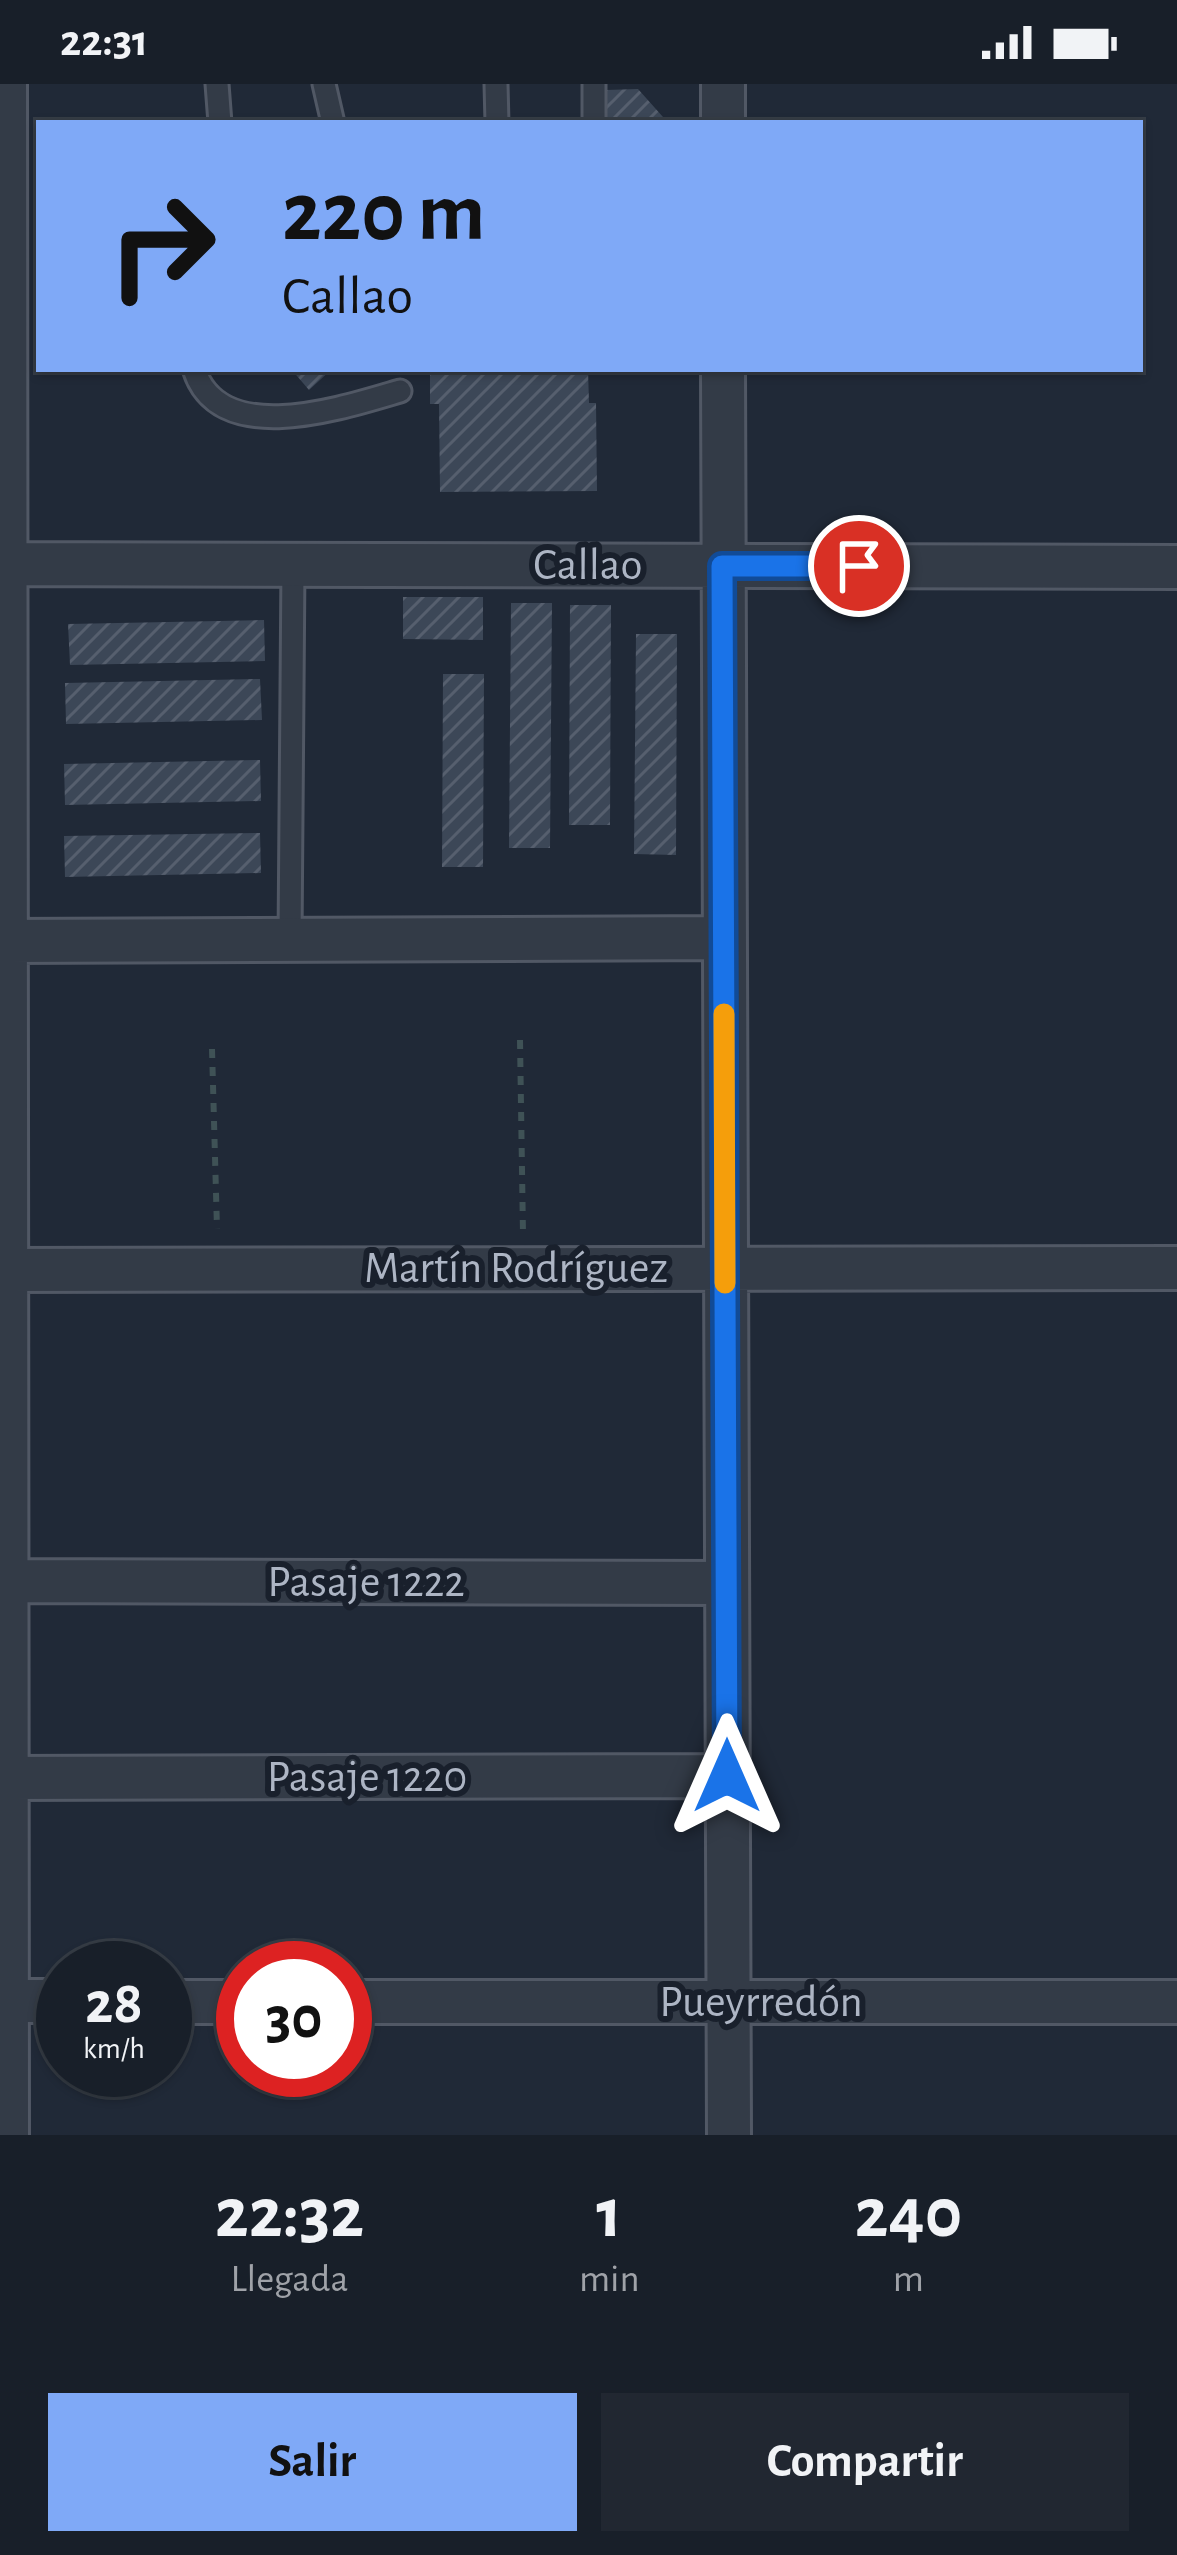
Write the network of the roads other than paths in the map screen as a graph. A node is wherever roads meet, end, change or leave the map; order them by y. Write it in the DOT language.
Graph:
graph roads {
  1 [pos="5,84"];
  2 [pos="217,84"];
  3 [pos="324,84"];
  4 [pos="496,84"];
  5 [pos="594,84"];
  6 [pos="723,84"];
  7 [pos="220,120"];
  8 [pos="332,120"];
  9 [pos="497,120"];
  10 [pos="594,120"];
  11 [pos="723,120"];
  12 [pos="196,372"];
  13 [pos="723,372"];
  14 [pos="400,391"];
  15 [pos="3,564"];
  16 [pos="293,565"];
  17 [pos="722,566"];
  18 [pos="1177,567"];
  19 [pos="724,938"];
  20 [pos="290,940"];
  21 [pos="6,941"];
  22 [pos="725,1267"];
  23 [pos="1177,1268"];
  24 [pos="3,1270"];
  25 [pos="7,1582"];
  26 [pos="726,1583"];
  27 [pos="727,1776"];
  28 [pos="7,1778"];
  29 [pos="4,2002"];
  30 [pos="36,2002"];
  31 [pos="372,2002"];
  32 [pos="728,2002"];
  33 [pos="1177,2002"];
  34 [pos="7,2135"];
  35 [pos="729,2135"];
  1 -- 15 [label="street"];
  2 -- 7 [label="lane"];
  3 -- 8 [label="lane"];
  4 -- 9 [label="lane"];
  5 -- 10 [label="lane"];
  6 -- 11 [label="street"];
  12 -- 14 [label="lane"];
  13 -- 17 [label="street"];
  15 -- 16 [label="street, Callao"];
  15 -- 21 [label="street"];
  16 -- 17 [label="street, Callao"];
  16 -- 20 [label="lane"];
  17 -- 18 [label="street, Callao"];
  17 -- 19 [label="street"];
  19 -- 20 [label="street"];
  19 -- 22 [label="street"];
  20 -- 21 [label="street"];
  21 -- 24 [label="street"];
  22 -- 23 [label="street, Martín Rodríguez"];
  22 -- 24 [label="street, Martín Rodríguez"];
  22 -- 26 [label="street"];
  24 -- 25 [label="street"];
  25 -- 26 [label="street, Pasaje 1222"];
  25 -- 28 [label="street"];
  26 -- 27 [label="street"];
  27 -- 28 [label="street, Pasaje 1220"];
  27 -- 32 [label="street"];
  28 -- 29 [label="street"];
  29 -- 30 [label="street"];
  29 -- 34 [label="street"];
  31 -- 32 [label="street, Pueyrredón"];
  32 -- 33 [label="street, Pueyrredón"];
  32 -- 35 [label="street"];
}
